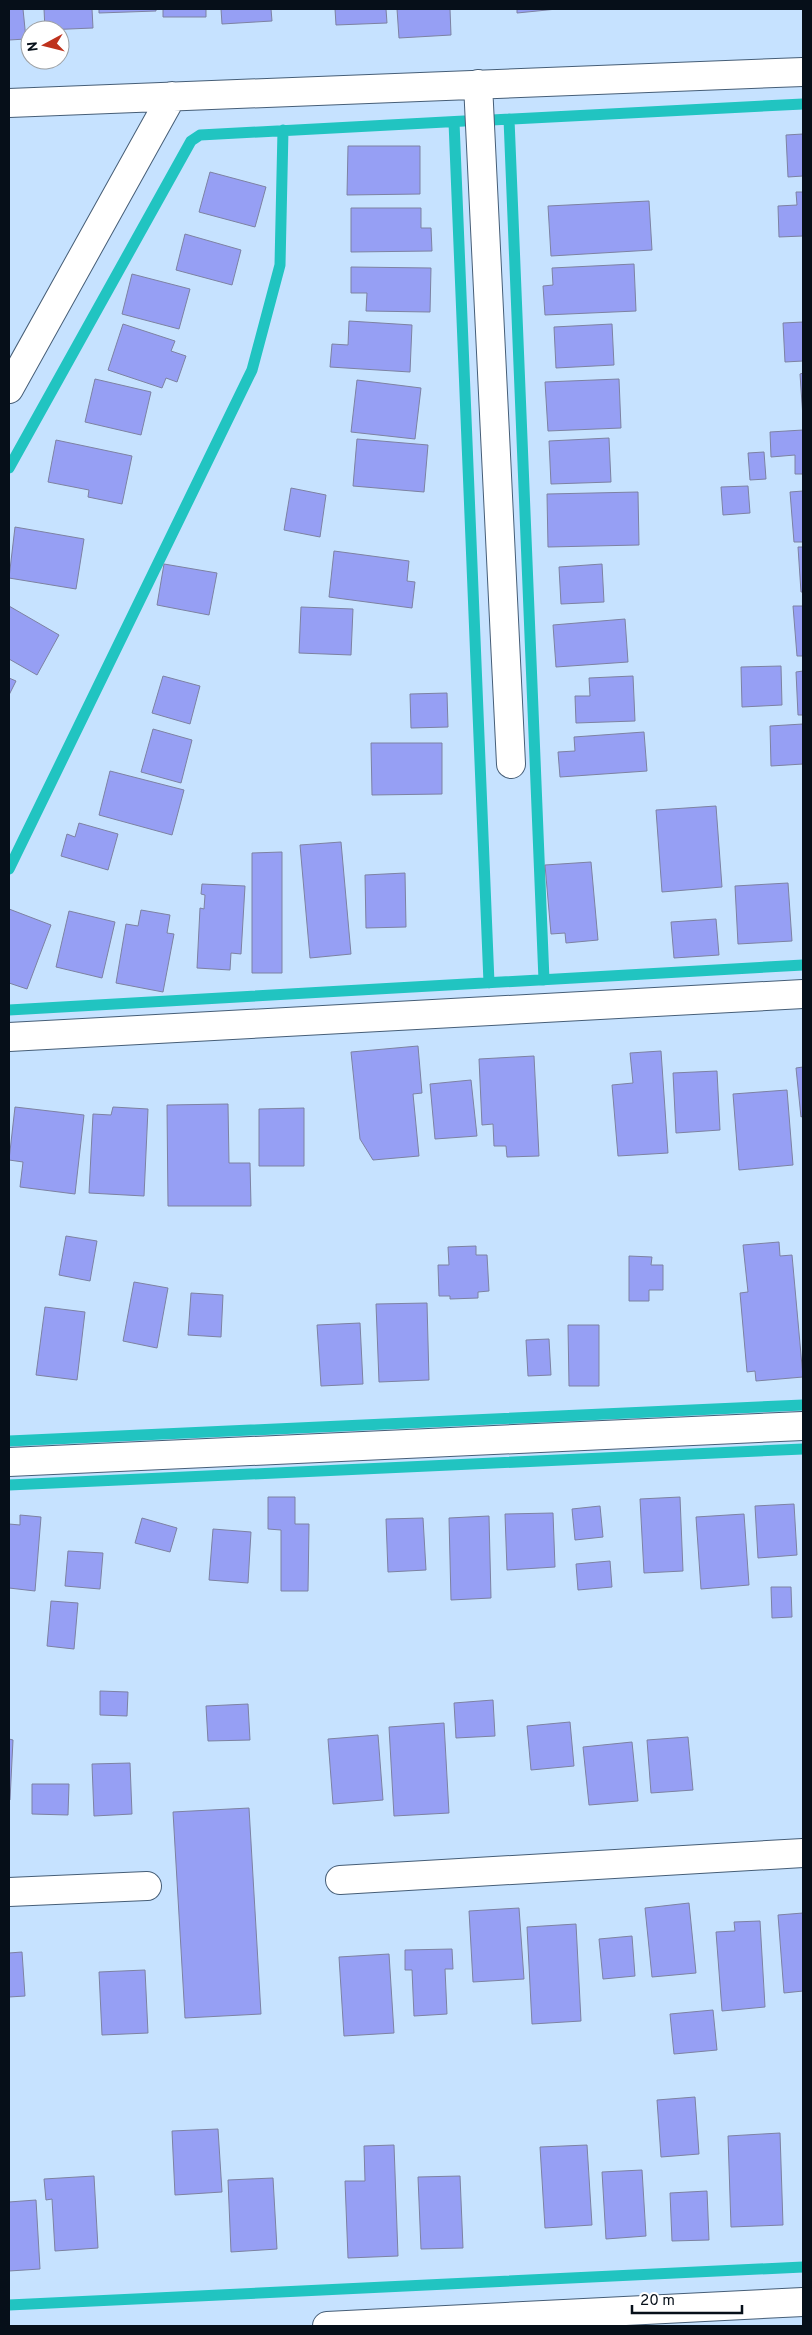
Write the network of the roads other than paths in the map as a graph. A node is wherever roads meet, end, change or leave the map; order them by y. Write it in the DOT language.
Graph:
graph roads {
  1 [pos="803,72"];
  2 [pos="478,84"];
  3 [pos="172,96"];
  4 [pos="9,103"];
  5 [pos="9,389"];
  6 [pos="511,764"];
  7 [pos="803,994"];
  8 [pos="9,1036"];
  9 [pos="803,1426"];
  10 [pos="9,1462"];
  11 [pos="803,1853"];
  12 [pos="340,1880"];
  13 [pos="146,1886"];
  14 [pos="9,1892"];
  15 [pos="803,2302"];
  16 [pos="619,2319"];
  17 [pos="327,2326"];
  1 -- 2 [label="street"];
  2 -- 3 [label="street"];
  2 -- 6 [label="street"];
  3 -- 4 [label="street"];
  3 -- 5 [label="street"];
  7 -- 8 [label="street"];
  9 -- 10 [label="street"];
  11 -- 12 [label="street"];
  13 -- 14 [label="street"];
  15 -- 16 [label="street"];
  16 -- 17 [label="street"];
}
